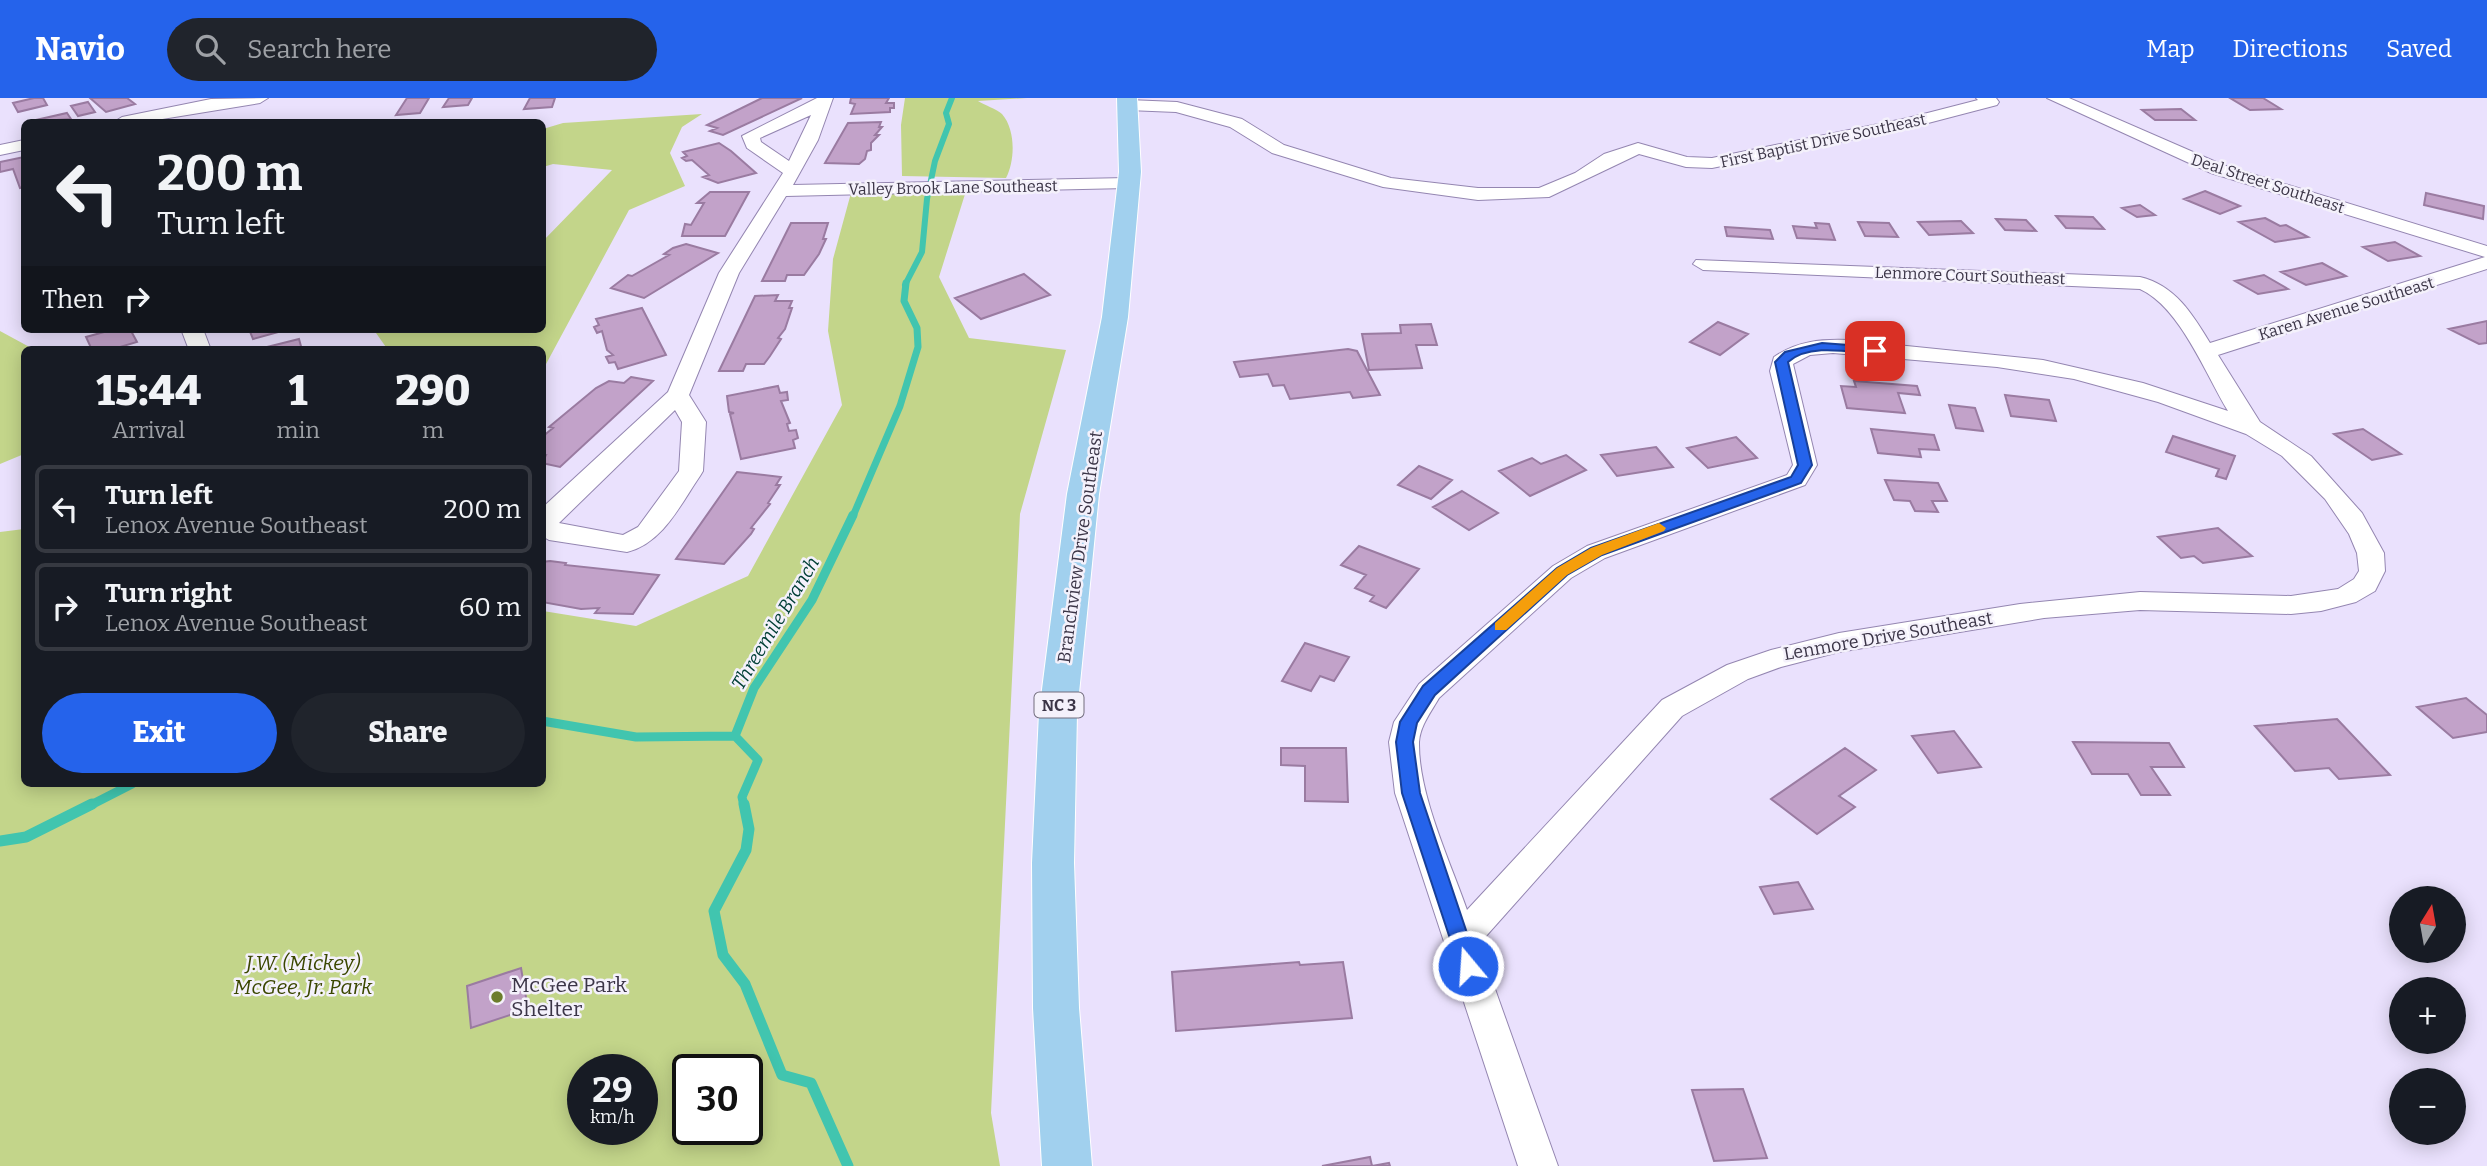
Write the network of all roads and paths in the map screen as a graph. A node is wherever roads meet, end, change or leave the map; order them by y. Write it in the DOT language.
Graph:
graph roads {
  1 [pos="260,98"];
  2 [pos="1984,98"];
  3 [pos="2055,98"];
  4 [pos="825,100"];
  5 [pos="1128,102"];
  6 [pos="137,119"];
  7 [pos="21,146"];
  8 [pos="0,150"];
  9 [pos="792,171"];
  10 [pos="1127,183"];
  11 [pos="779,191"];
  12 [pos="2487,252"];
  13 [pos="2487,263"];
  14 [pos="1703,264"];
  15 [pos="2204,352"];
  16 [pos="678,395"];
  17 [pos="2254,429"];
  18 [pos="1460,941"];
  19 [pos="1067,1166"];
  20 [pos="1538,1166"];
  1 -- 6 [label="street"];
  2 -- 5 [label="street, First Baptist Drive Southeast"];
  3 -- 12 [label="street, Deal Street Southeast"];
  4 -- 9 [label="street"];
  4 -- 9 [label="street"];
  5 -- 10 [label="main road, Branchview Drive Southeast / NC 3"];
  7 -- 8 [label="street"];
  9 -- 11 [label="street"];
  10 -- 11 [label="street, Valley Brook Lane Southeast"];
  10 -- 19 [label="main road, Branchview Drive Southeast / NC 3"];
  11 -- 16 [label="street"];
  13 -- 15 [label="street, Karen Avenue Southeast"];
  14 -- 15 [label="street, Lenmore Court Southeast"];
  15 -- 17 [label="street, Lenmore Drive Southeast"];
  16 -- 16 [label="street"];
  17 -- 18 [label="street, Lenmore Drive Southeast"];
  17 -- 18 [label="street"];
  18 -- 20 [label="street"];
}
